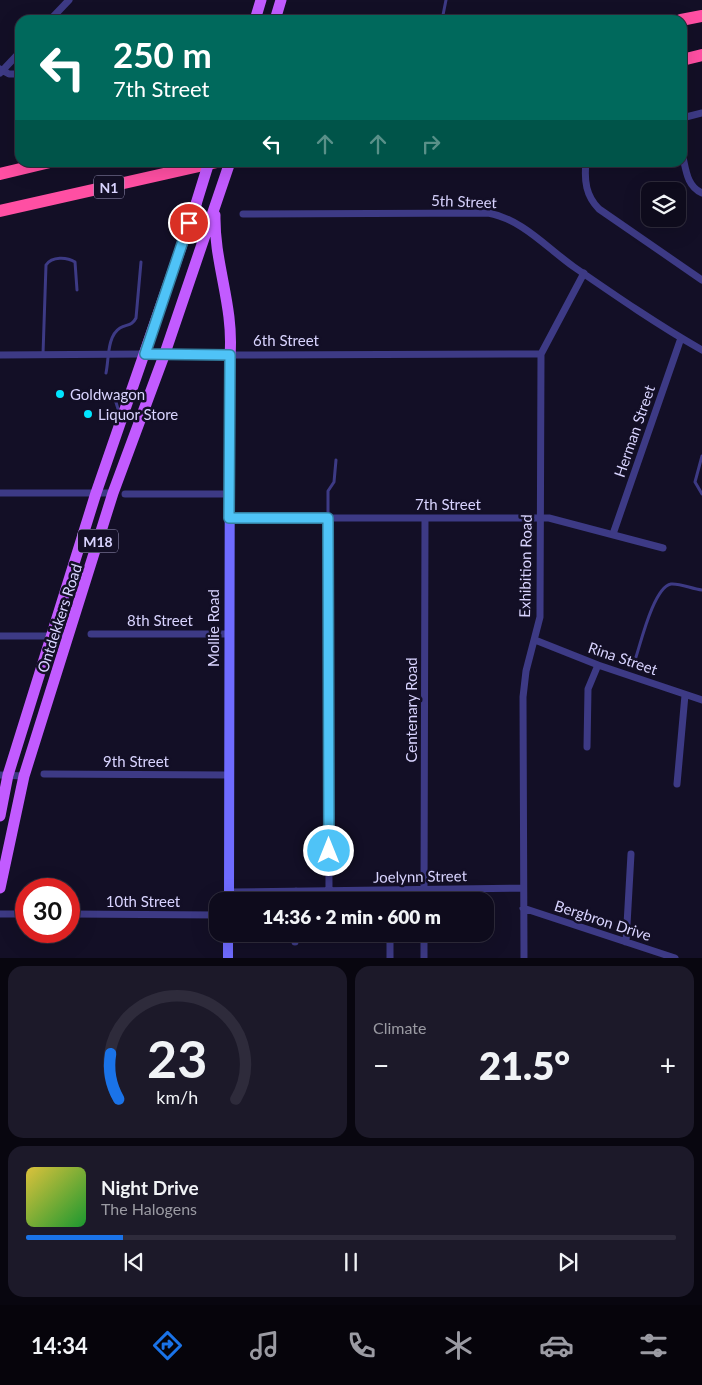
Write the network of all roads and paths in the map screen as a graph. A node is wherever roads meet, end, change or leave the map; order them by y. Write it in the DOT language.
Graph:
graph roads {
  1 [pos="69,0"];
  2 [pos="261,0"];
  3 [pos="282,0"];
  4 [pos="446,0"];
  5 [pos="55,15"];
  6 [pos="256,15"];
  7 [pos="277,15"];
  8 [pos="443,15"];
  9 [pos="702,16"];
  10 [pos="687,19"];
  11 [pos="702,55"];
  12 [pos="15,57"];
  13 [pos="687,59"];
  14 [pos="1,71"];
  15 [pos="15,73"];
  16 [pos="702,113"];
  17 [pos="687,117"];
  18 [pos="29,167"];
  19 [pos="195,167"];
  20 [pos="207,167"];
  21 [pos="228,167"];
  22 [pos="586,167"];
  23 [pos="686,167"];
  24 [pos="0,174"];
  25 [pos="702,193"];
  26 [pos="217,203"];
  27 [pos="0,211"];
  28 [pos="243,214"];
  29 [pos="141,262"];
  30 [pos="584,273"];
  31 [pos="702,280"];
  32 [pos="77,290"];
  33 [pos="681,338"];
  34 [pos="702,350"];
  35 [pos="165,353"];
  36 [pos="43,354"];
  37 [pos="110,354"];
  38 [pos="145,354"];
  39 [pos="541,354"];
  40 [pos="0,355"];
  41 [pos="230,355"];
  42 [pos="106,373"];
  43 [pos="702,456"];
  44 [pos="336,460"];
  45 [pos="0,493"];
  46 [pos="96,493"];
  47 [pos="113,493"];
  48 [pos="126,494"];
  49 [pos="228,494"];
  50 [pos="702,494"];
  51 [pos="229,518"];
  52 [pos="328,518"];
  53 [pos="425,518"];
  54 [pos="540,518"];
  55 [pos="613,534"];
  56 [pos="662,548"];
  57 [pos="702,590"];
  58 [pos="91,634"];
  59 [pos="228,634"];
  60 [pos="0,636"];
  61 [pos="53,636"];
  62 [pos="69,636"];
  63 [pos="535,640"];
  64 [pos="636,657"];
  65 [pos="598,665"];
  66 [pos="685,694"];
  67 [pos="702,700"];
  68 [pos="587,747"];
  69 [pos="44,774"];
  70 [pos="228,774"];
  71 [pos="4,775"];
  72 [pos="24,776"];
  73 [pos="677,784"];
  74 [pos="0,816"];
  75 [pos="631,854"];
  76 [pos="0,888"];
  77 [pos="522,888"];
  78 [pos="390,890"];
  79 [pos="424,890"];
  80 [pos="329,891"];
  81 [pos="229,892"];
  82 [pos="296,892"];
  83 [pos="523,908"];
  84 [pos="0,914"];
  85 [pos="15,914"];
  86 [pos="80,914"];
  87 [pos="209,915"];
  88 [pos="228,942"];
  89 [pos="390,942"];
  90 [pos="424,942"];
  91 [pos="626,942"];
  92 [pos="228,958"];
  93 [pos="390,958"];
  94 [pos="424,958"];
  95 [pos="524,958"];
  96 [pos="675,958"];
  1 -- 5 [label="street"];
  2 -- 6 [label="main road"];
  3 -- 7 [label="main road"];
  4 -- 8 [label="lane"];
  9 -- 10 [label="highway"];
  11 -- 13 [label="highway"];
  12 -- 14 [label="street"];
  14 -- 15 [label="street"];
  16 -- 17 [label="street"];
  18 -- 24 [label="highway"];
  19 -- 27 [label="highway, N1"];
  20 -- 38 [label="main road, Ontdekkers Road / M18, bridge"];
  21 -- 26 [label="main road, Ontdekkers Road / M18"];
  22 -- 31 [label="street"];
  23 -- 25 [label="street"];
  26 -- 35 [label="main road, Ontdekkers Road / M18"];
  26 -- 41 [label="main road"];
  28 -- 30 [label="street, 5th Street"];
  29 -- 37 [label="lane"];
  30 -- 33 [label="street, 5th Street"];
  30 -- 39 [label="street, Exhibition Road"];
  32 -- 36 [label="lane"];
  33 -- 34 [label="street, 5th Street"];
  33 -- 55 [label="street, Herman Street"];
  35 -- 38 [label="main road, 6th Street"];
  35 -- 41 [label="main road, 6th Street"];
  35 -- 47 [label="main road, Ontdekkers Road / M18"];
  36 -- 37 [label="street, 6th Street"];
  36 -- 40 [label="street, 6th Street"];
  37 -- 38 [label="street, 6th Street"];
  37 -- 42 [label="lane"];
  38 -- 46 [label="main road, Ontdekkers Road / M18"];
  39 -- 41 [label="street, 6th Street"];
  39 -- 54 [label="street, Exhibition Road"];
  41 -- 49 [label="main road, Mollie Road"];
  43 -- 50 [label="lane"];
  44 -- 52 [label="lane"];
  45 -- 46 [label="street"];
  46 -- 47 [label="street"];
  46 -- 61 [label="main road, Ontdekkers Road / M18"];
  47 -- 62 [label="main road, Ontdekkers Road / M18"];
  48 -- 49 [label="street"];
  49 -- 51 [label="main road, Mollie Road"];
  51 -- 52 [label="street, 7th Street"];
  51 -- 59 [label="main road, Mollie Road"];
  52 -- 53 [label="street, 7th Street"];
  52 -- 80 [label="street"];
  53 -- 54 [label="street, 7th Street"];
  53 -- 79 [label="street, Centenary Road"];
  54 -- 55 [label="street, 7th Street"];
  54 -- 63 [label="street, Exhibition Road"];
  55 -- 56 [label="street, 7th Street"];
  57 -- 64 [label="lane"];
  58 -- 59 [label="street, 8th Street"];
  59 -- 70 [label="main road, Mollie Road"];
  60 -- 61 [label="street"];
  61 -- 62 [label="street"];
  61 -- 71 [label="main road, Ontdekkers Road / M18"];
  62 -- 72 [label="main road, Ontdekkers Road / M18"];
  63 -- 65 [label="street, Rina Street"];
  63 -- 77 [label="street, Exhibition Road"];
  65 -- 66 [label="street, Rina Street"];
  65 -- 68 [label="street"];
  66 -- 67 [label="street, Rina Street"];
  66 -- 73 [label="street"];
  69 -- 70 [label="street, 9th Street"];
  70 -- 81 [label="main road, Mollie Road"];
  71 -- 72 [label="street"];
  71 -- 74 [label="main road, Ontdekkers Road / M18"];
  72 -- 76 [label="main road, Ontdekkers Road / M18"];
  75 -- 91 [label="street"];
  77 -- 79 [label="street, Joelynn Street"];
  77 -- 83 [label="street, Exhibition Road"];
  78 -- 79 [label="street, Joelynn Street"];
  78 -- 80 [label="street, Joelynn Street"];
  80 -- 82 [label="street, Joelynn Street"];
  83 -- 91 [label="street, Bergbron Drive"];
  83 -- 95 [label="street, Exhibition Road"];
  84 -- 85 [label="street"];
  86 -- 87 [label="street, 10th Street"];
  88 -- 92 [label="main road"];
  89 -- 93 [label="street"];
  90 -- 94 [label="street"];
  91 -- 96 [label="street, Bergbron Drive"];
}
